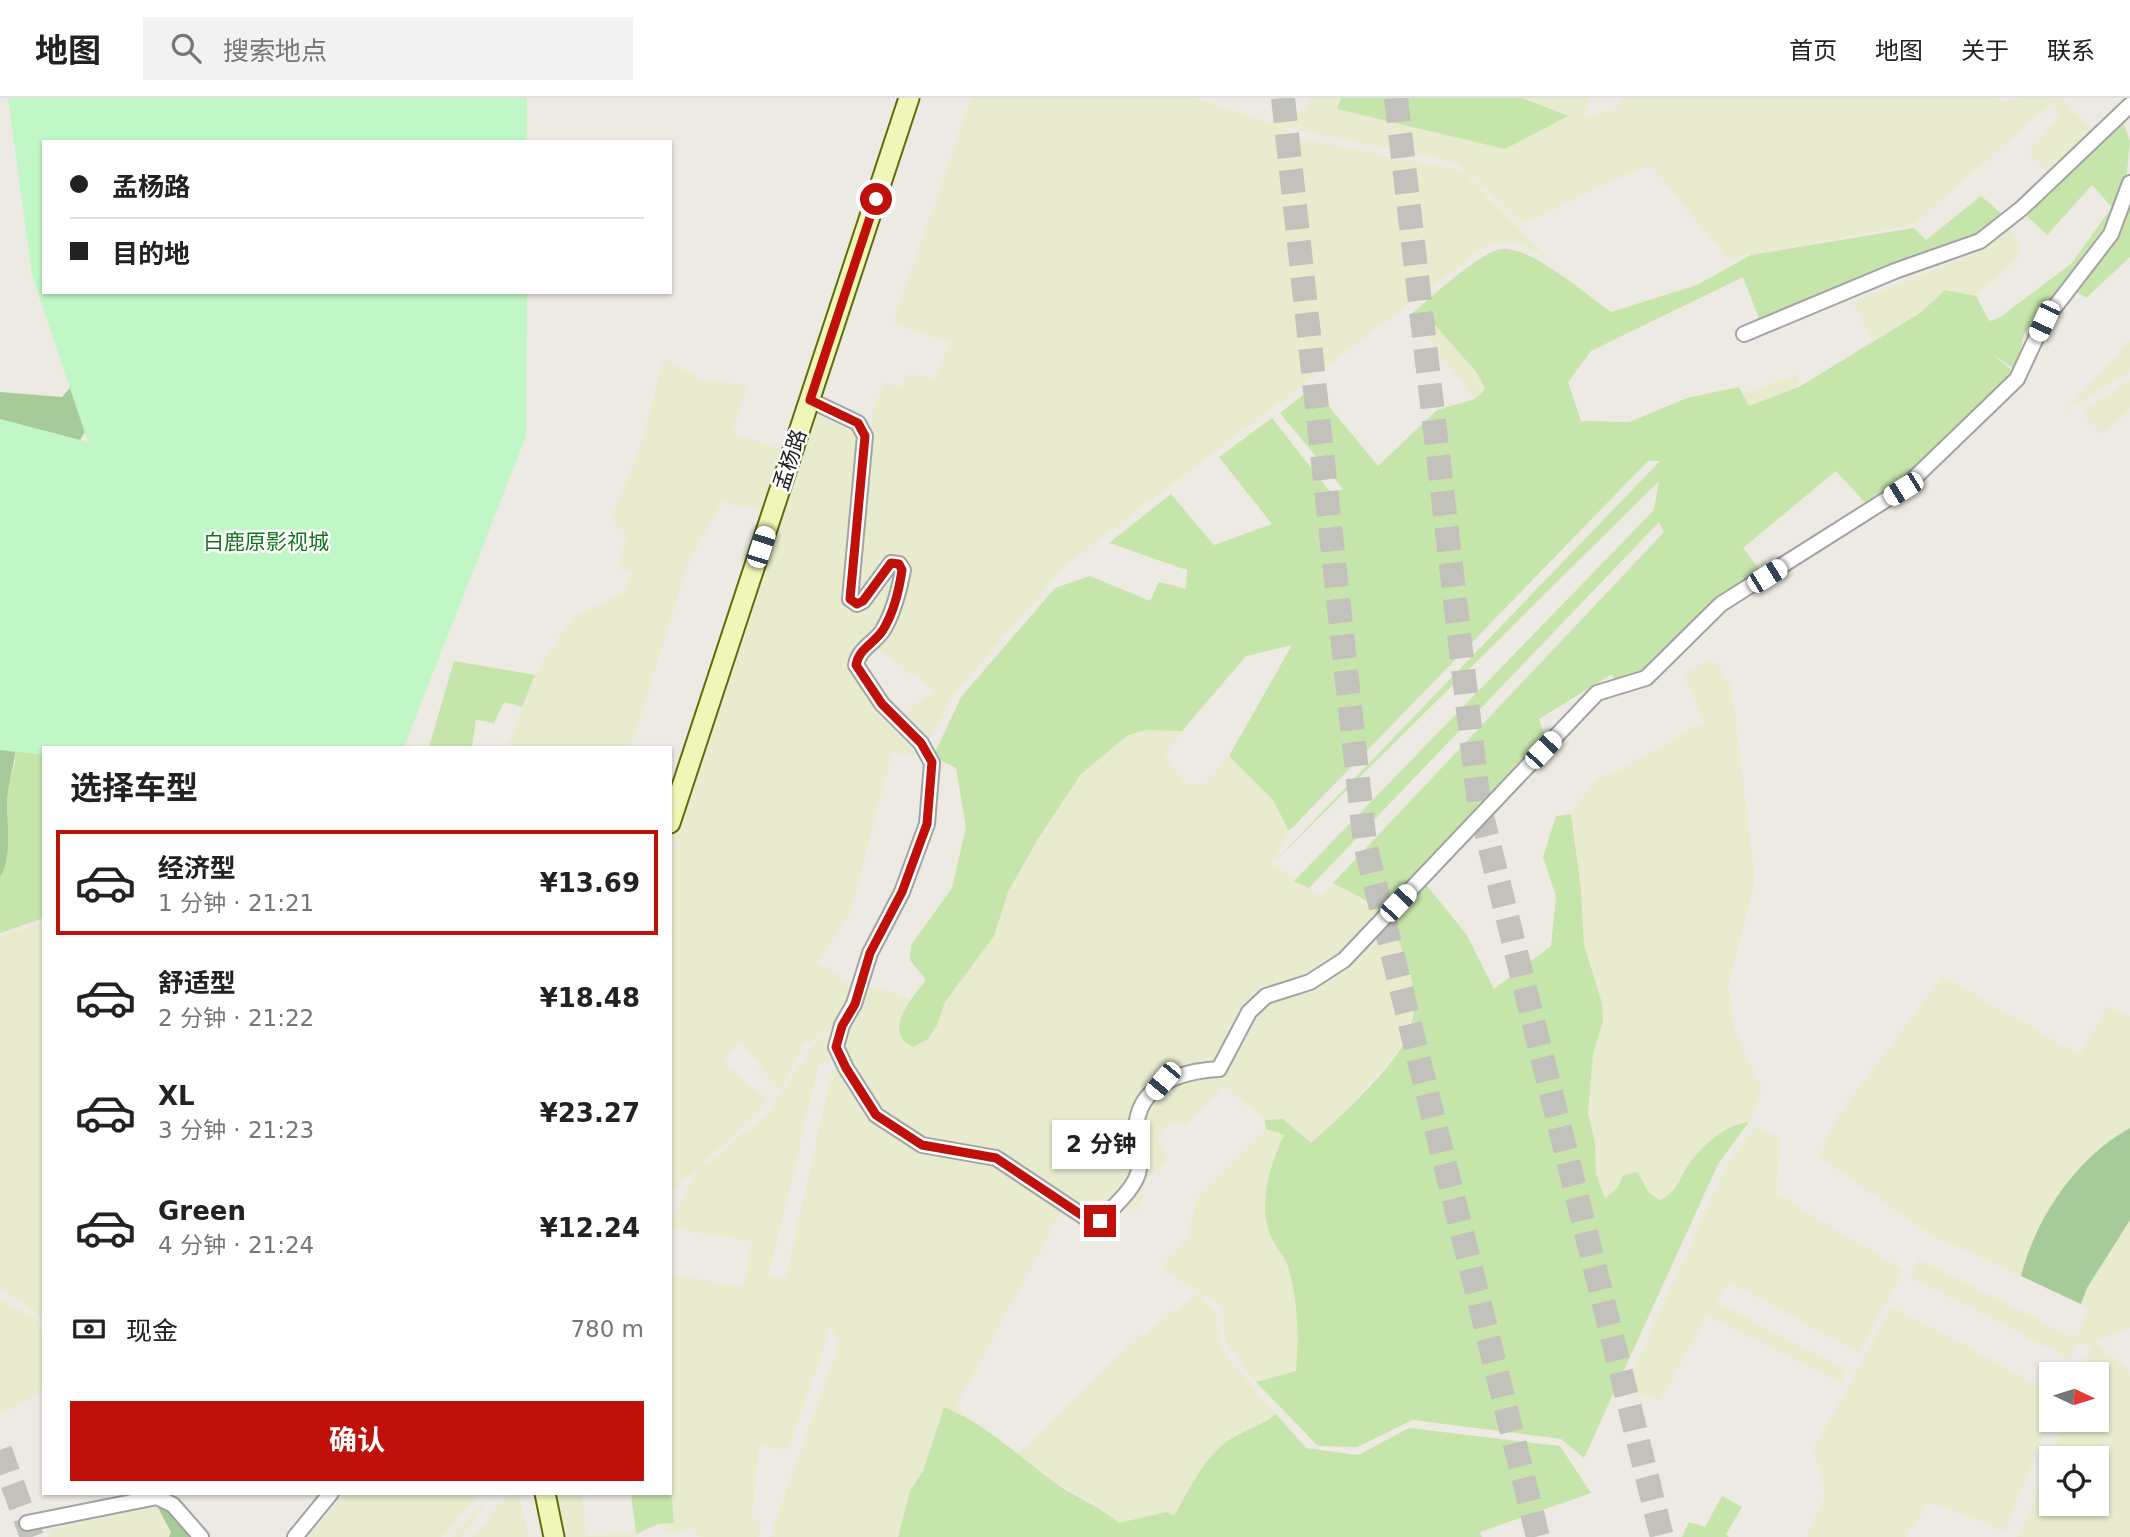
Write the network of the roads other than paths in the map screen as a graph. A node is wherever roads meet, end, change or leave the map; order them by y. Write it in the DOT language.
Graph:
graph roads {
  1 [pos="909,98"];
  2 [pos="2128,114"];
  3 [pos="2130,183"];
  4 [pos="1744,334"];
  5 [pos="810,400"];
  6 [pos="672,816"];
  7 [pos="329,1495"];
  8 [pos="545,1495"];
  9 [pos="27,1523"];
  10 [pos="201,1537"];
  11 [pos="295,1537"];
  12 [pos="554,1537"];
  1 -- 5 [label="main road, 孟杨路"];
  2 -- 4 [label="street"];
  3 -- 5 [label="street"];
  5 -- 6 [label="main road, 孟杨路"];
  7 -- 11 [label="street"];
  8 -- 12 [label="main road"];
  9 -- 10 [label="street"];
}
